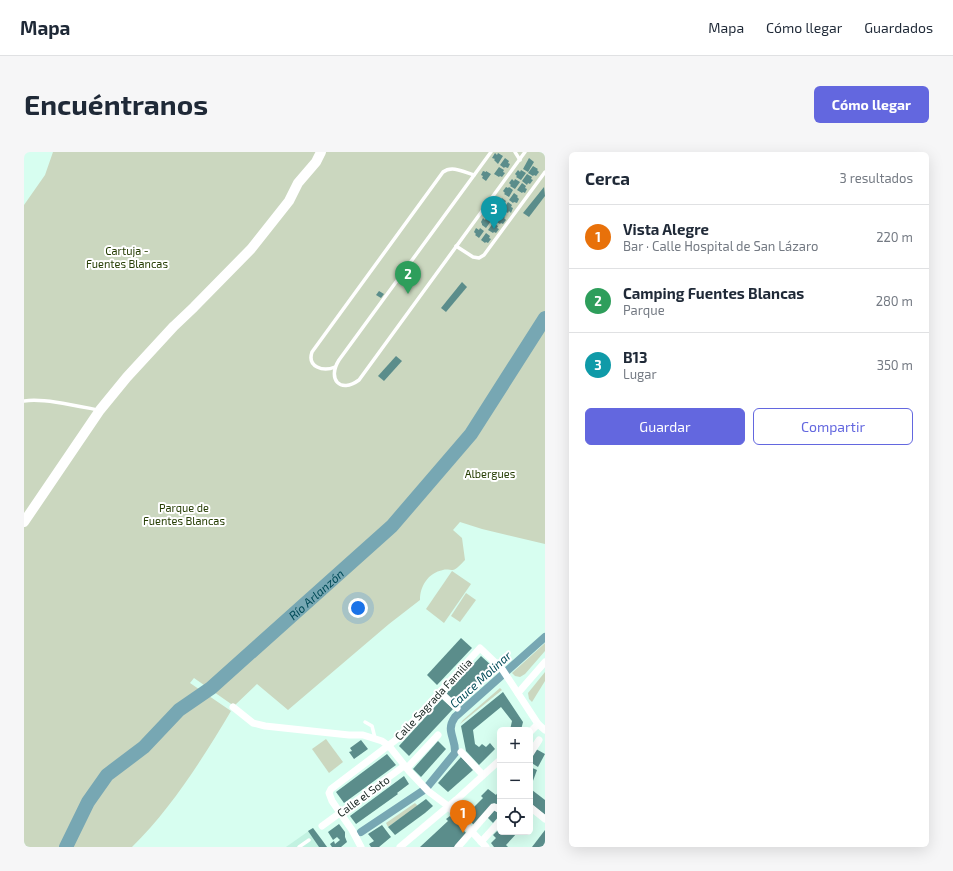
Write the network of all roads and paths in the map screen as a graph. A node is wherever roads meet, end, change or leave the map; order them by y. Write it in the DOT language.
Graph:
graph roads {
  1 [pos="321,152"];
  2 [pos="491,152"];
  3 [pos="515,152"];
  4 [pos="526,152"];
  5 [pos="520,160"];
  6 [pos="545,172"];
  7 [pos="474,175"];
  8 [pos="456,246"];
  9 [pos="335,367"];
  10 [pos="24,401"];
  11 [pos="100,410"];
  12 [pos="24,522"];
  13 [pos="545,662"];
  14 [pos="440,692"];
  15 [pos="518,693"];
  16 [pos="233,707"];
  17 [pos="457,708"];
  18 [pos="365,722"];
  19 [pos="538,724"];
  20 [pos="533,729"];
  21 [pos="545,730"];
  22 [pos="438,735"];
  23 [pos="375,738"];
  24 [pos="539,740"];
  25 [pos="389,746"];
  26 [pos="533,749"];
  27 [pos="462,752"];
  28 [pos="497,763"];
  29 [pos="405,767"];
  30 [pos="483,775"];
  31 [pos="448,806"];
  32 [pos="497,808"];
  33 [pos="533,809"];
  34 [pos="340,813"];
  35 [pos="545,819"];
  36 [pos="322,826"];
  37 [pos="497,826"];
  38 [pos="472,832"];
  39 [pos="309,840"];
  40 [pos="484,845"];
  41 [pos="299,847"];
  42 [pos="360,847"];
  43 [pos="400,847"];
  44 [pos="458,847"];
  1 -- 11 [label="main road"];
  2 -- 7 [label="lane"];
  3 -- 5 [label="lane"];
  4 -- 5 [label="lane"];
  5 -- 8 [label="lane"];
  6 -- 8 [label="lane"];
  7 -- 9 [label="lane"];
  7 -- 9 [label="lane"];
  8 -- 9 [label="lane"];
  10 -- 11 [label="lane"];
  11 -- 12 [label="main road"];
  13 -- 15 [label="street"];
  14 -- 15 [label="street, Calle Sagrada Familia"];
  14 -- 17 [label="street"];
  14 -- 25 [label="street, Calle Sagrada Familia"];
  15 -- 19 [label="street"];
  16 -- 23 [label="street"];
  18 -- 23 [label="lane"];
  19 -- 20 [label="street"];
  19 -- 21 [label="street"];
  22 -- 29 [label="street, Calle el Soto"];
  23 -- 25 [label="street"];
  24 -- 26 [label="street"];
  25 -- 29 [label="street"];
  25 -- 34 [label="street, Calle Sagrada Familia"];
  27 -- 30 [label="street"];
  28 -- 30 [label="street"];
  29 -- 31 [label="street"];
  29 -- 34 [label="street, Calle el Soto"];
  30 -- 31 [label="street"];
  31 -- 38 [label="street"];
  31 -- 43 [label="street"];
  32 -- 38 [label="street"];
  33 -- 35 [label="street"];
  34 -- 36 [label="street, Calle el Soto"];
  34 -- 42 [label="street"];
  37 -- 40 [label="street"];
  38 -- 40 [label="street"];
  38 -- 44 [label="street"];
  39 -- 41 [label="lane"];
}
